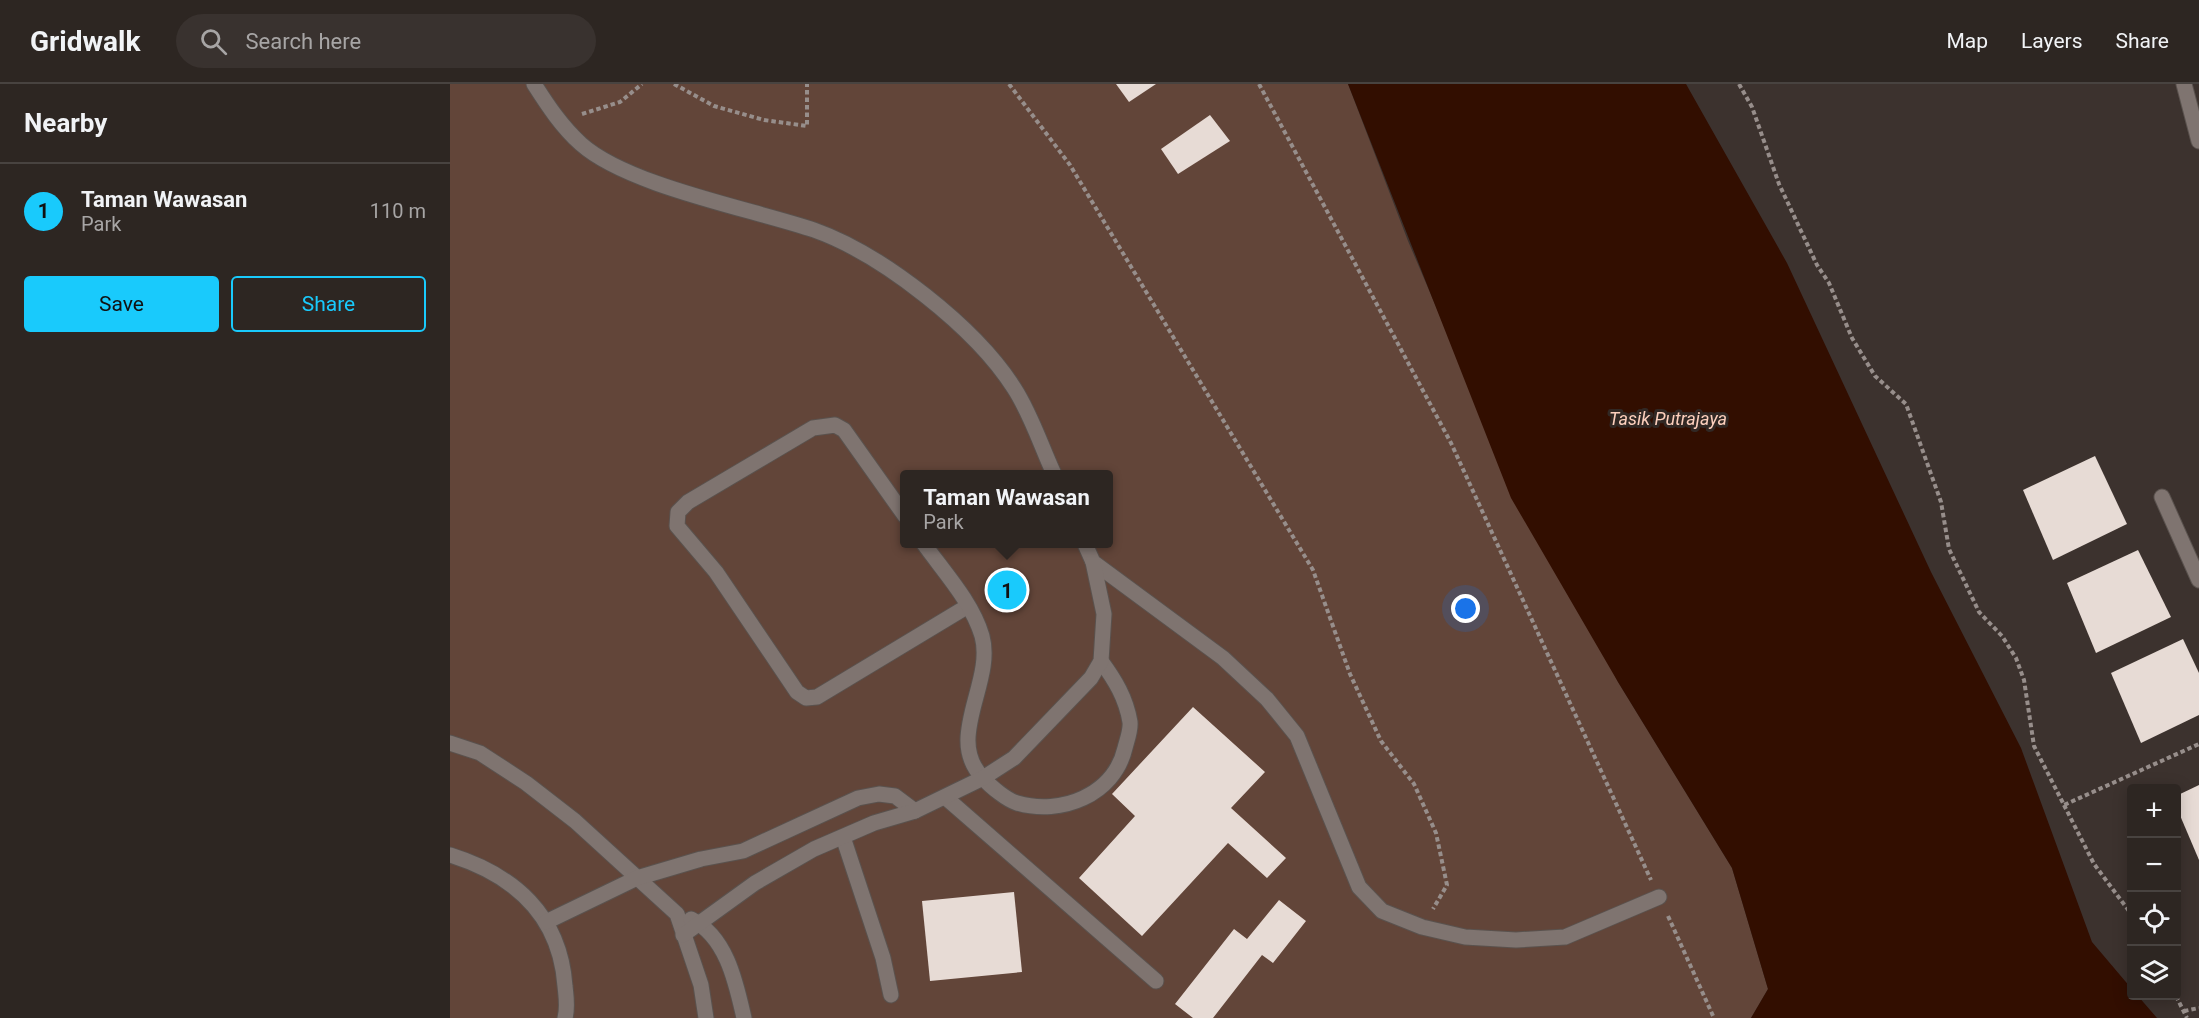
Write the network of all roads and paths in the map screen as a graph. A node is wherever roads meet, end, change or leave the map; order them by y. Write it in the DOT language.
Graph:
graph roads {
  1 [pos="534,84"];
  2 [pos="642,84"];
  3 [pos="674,84"];
  4 [pos="807,84"];
  5 [pos="1009,84"];
  6 [pos="1259,84"];
  7 [pos="1739,84"];
  8 [pos="2184,84"];
  9 [pos="558,121"];
  10 [pos="2199,141"];
  11 [pos="1052,470"];
  12 [pos="2162,497"];
  13 [pos="900,509"];
  14 [pos="927,548"];
  15 [pos="1087,548"];
  16 [pos="1093,562"];
  17 [pos="2199,580"];
  18 [pos="968,606"];
  19 [pos="1101,661"];
  20 [pos="450,743"];
  21 [pos="2199,744"];
  22 [pos="983,778"];
  23 [pos="945,797"];
  24 [pos="2064,805"];
  25 [pos="915,811"];
  26 [pos="843,837"];
  27 [pos="450,855"];
  28 [pos="638,878"];
  29 [pos="1659,897"];
  30 [pos="2127,908"];
  31 [pos="677,914"];
  32 [pos="546,922"];
  33 [pos="699,924"];
  34 [pos="1422,927"];
  35 [pos="683,935"];
  36 [pos="1156,981"];
  37 [pos="891,995"];
  38 [pos="2178,1000"];
  39 [pos="2199,1008"];
  40 [pos="2184,1011"];
  41 [pos="565,1018"];
  42 [pos="706,1018"];
  43 [pos="744,1018"];
  44 [pos="1714,1018"];
  45 [pos="2187,1018"];
  1 -- 9 [label="street"];
  2 -- 9 [label="path"];
  3 -- 4 [label="path"];
  5 -- 34 [label="path"];
  6 -- 29 [label="path"];
  7 -- 24 [label="path"];
  8 -- 10 [label="street"];
  9 -- 11 [label="street"];
  12 -- 17 [label="street"];
  13 -- 18 [label="street"];
  14 -- 18 [label="street"];
  15 -- 16 [label="street"];
  16 -- 19 [label="street"];
  16 -- 34 [label="street"];
  18 -- 22 [label="street"];
  19 -- 22 [label="street"];
  19 -- 22 [label="street"];
  20 -- 28 [label="street"];
  21 -- 24 [label="path"];
  22 -- 23 [label="street"];
  23 -- 25 [label="street"];
  23 -- 36 [label="street"];
  24 -- 30 [label="path"];
  25 -- 26 [label="street"];
  25 -- 28 [label="street"];
  26 -- 33 [label="street"];
  26 -- 37 [label="street"];
  27 -- 32 [label="street"];
  28 -- 31 [label="street"];
  28 -- 32 [label="street"];
  29 -- 34 [label="street"];
  29 -- 44 [label="path"];
  31 -- 33 [label="street"];
  31 -- 35 [label="street"];
  32 -- 41 [label="street"];
  33 -- 35 [label="street"];
  33 -- 43 [label="street"];
  35 -- 42 [label="street"];
  38 -- 40 [label="path"];
  39 -- 40 [label="path"];
  40 -- 45 [label="path"];
}
